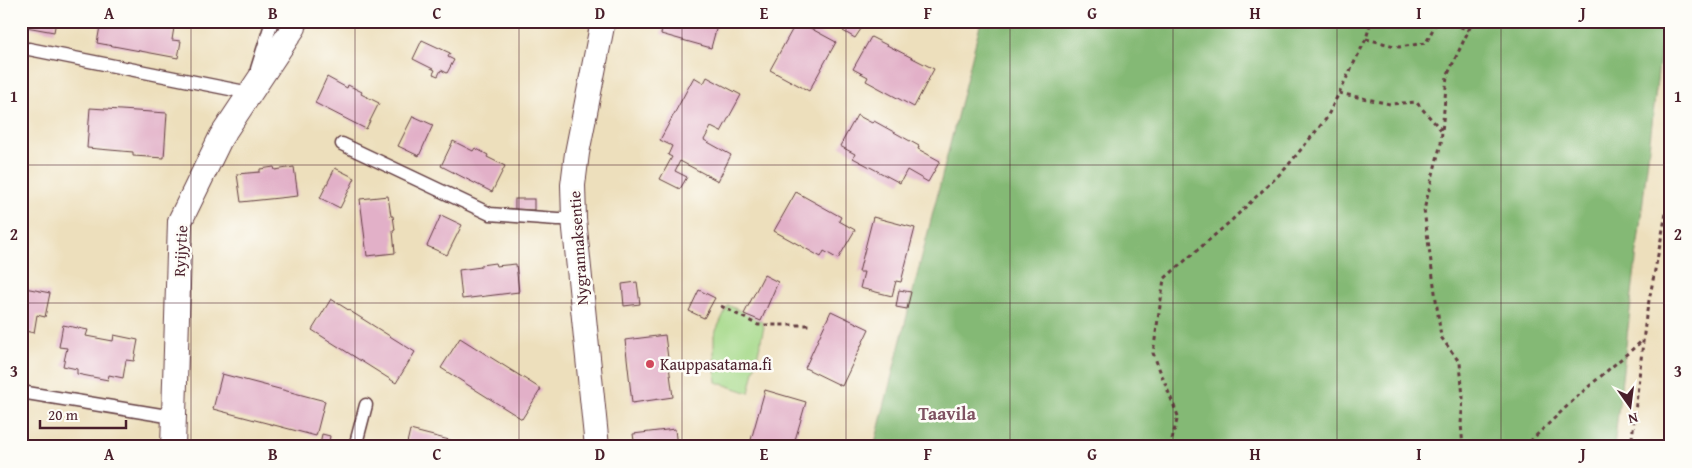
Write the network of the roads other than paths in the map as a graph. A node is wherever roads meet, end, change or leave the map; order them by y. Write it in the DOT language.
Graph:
graph roads {
  1 [pos="603,21"];
  2 [pos="283,24"];
  3 [pos="29,49"];
  4 [pos="250,93"];
  5 [pos="342,144"];
  6 [pos="574,218"];
  7 [pos="21,392"];
  8 [pos="366,405"];
  9 [pos="173,417"];
  10 [pos="173,447"];
  11 [pos="355,447"];
  12 [pos="596,447"];
  1 -- 6 [label="street, Nygrannaksentie"];
  2 -- 4 [label="street, Ryijytie"];
  3 -- 4 [label="lane"];
  4 -- 9 [label="street, Ryijytie"];
  5 -- 6 [label="lane"];
  6 -- 12 [label="street, Nygrannaksentie"];
  7 -- 9 [label="lane"];
  8 -- 11 [label="lane"];
  9 -- 10 [label="street, Ryijytie"];
}
